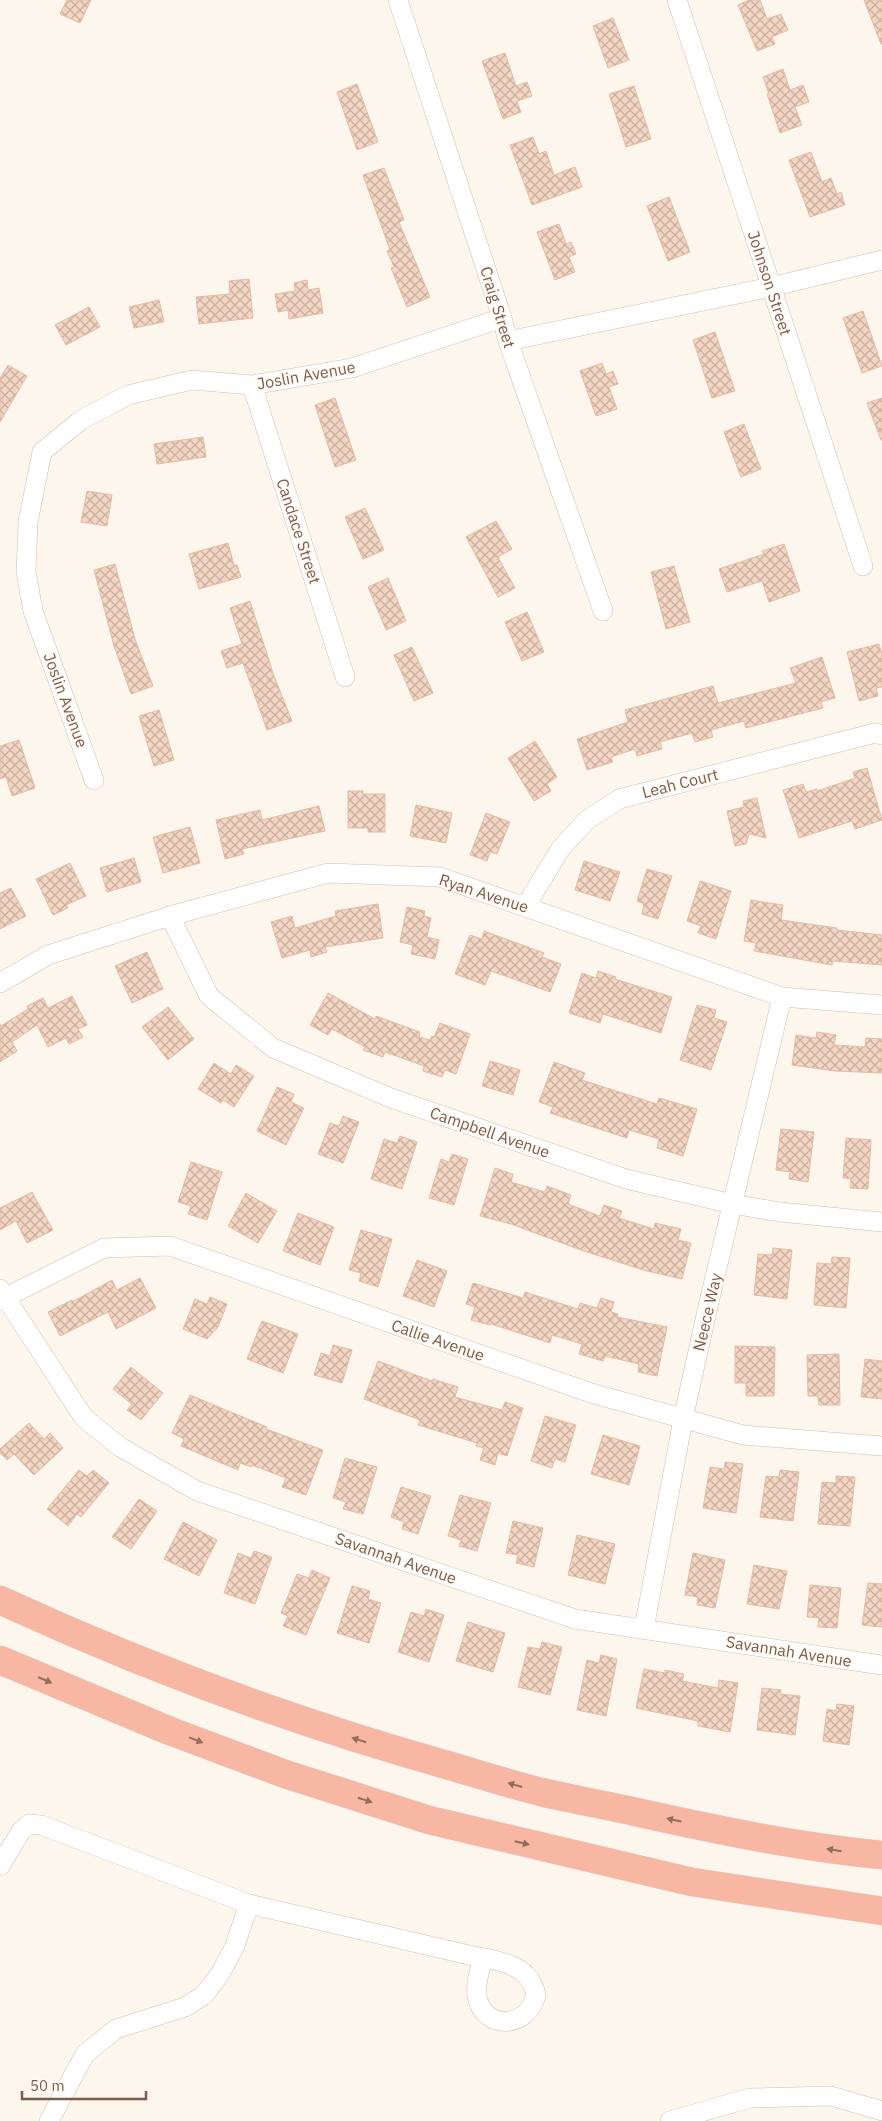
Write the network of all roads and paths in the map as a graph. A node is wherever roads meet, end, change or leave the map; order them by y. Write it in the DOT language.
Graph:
graph roads {
  1 [pos="398,0"];
  2 [pos="677,0"];
  3 [pos="882,260"];
  4 [pos="771,287"];
  5 [pos="502,318"];
  6 [pos="508,341"];
  7 [pos="252,386"];
  8 [pos="863,566"];
  9 [pos="603,611"];
  10 [pos="345,677"];
  11 [pos="882,735"];
  12 [pos="94,780"];
  13 [pos="525,907"];
  14 [pos="170,916"];
  15 [pos="0,983"];
  16 [pos="782,997"];
  17 [pos="882,1006"];
  18 [pos="732,1204"];
  19 [pos="882,1222"];
  20 [pos="2,1296"];
  21 [pos="683,1419"];
  22 [pos="882,1446"];
  23 [pos="0,1600"];
  24 [pos="644,1629"];
  25 [pos="0,1660"];
  26 [pos="882,1665"];
  27 [pos="882,1855"];
  28 [pos="0,1866"];
  29 [pos="249,1904"];
  30 [pos="882,1911"];
  31 [pos="483,1958"];
  32 [pos="882,2110"];
  33 [pos="50,2121"];
  34 [pos="670,2121"];
  1 -- 5 [label="street, Craig Street"];
  2 -- 4 [label="street, Johnson Street"];
  3 -- 4 [label="street"];
  4 -- 6 [label="street"];
  4 -- 8 [label="street, Johnson Street"];
  5 -- 6 [label="street, Craig Street"];
  5 -- 7 [label="street, Joslin Avenue"];
  6 -- 9 [label="street, Craig Street"];
  7 -- 10 [label="street, Candace Street"];
  7 -- 12 [label="street, Joslin Avenue"];
  11 -- 13 [label="street, Leah Court"];
  13 -- 14 [label="street, Ryan Avenue"];
  13 -- 16 [label="street, Ryan Avenue"];
  14 -- 15 [label="street, Ryan Avenue"];
  14 -- 18 [label="street, Campbell Avenue"];
  16 -- 17 [label="street, Ryan Avenue"];
  16 -- 18 [label="street, Neece Way"];
  18 -- 19 [label="street, Campbell Avenue"];
  18 -- 21 [label="street, Neece Way"];
  20 -- 21 [label="street, Callie Avenue"];
  20 -- 24 [label="street, Savannah Avenue"];
  21 -- 22 [label="street, Callie Avenue"];
  21 -- 24 [label="street, Neece Way"];
  27 -- 23 [label="highway, one-way"];
  24 -- 26 [label="street, Savannah Avenue"];
  25 -- 30 [label="highway, one-way"];
  28 -- 29 [label="street"];
  29 -- 31 [label="street"];
  29 -- 33 [label="street"];
  32 -- 34 [label="street"];
}
